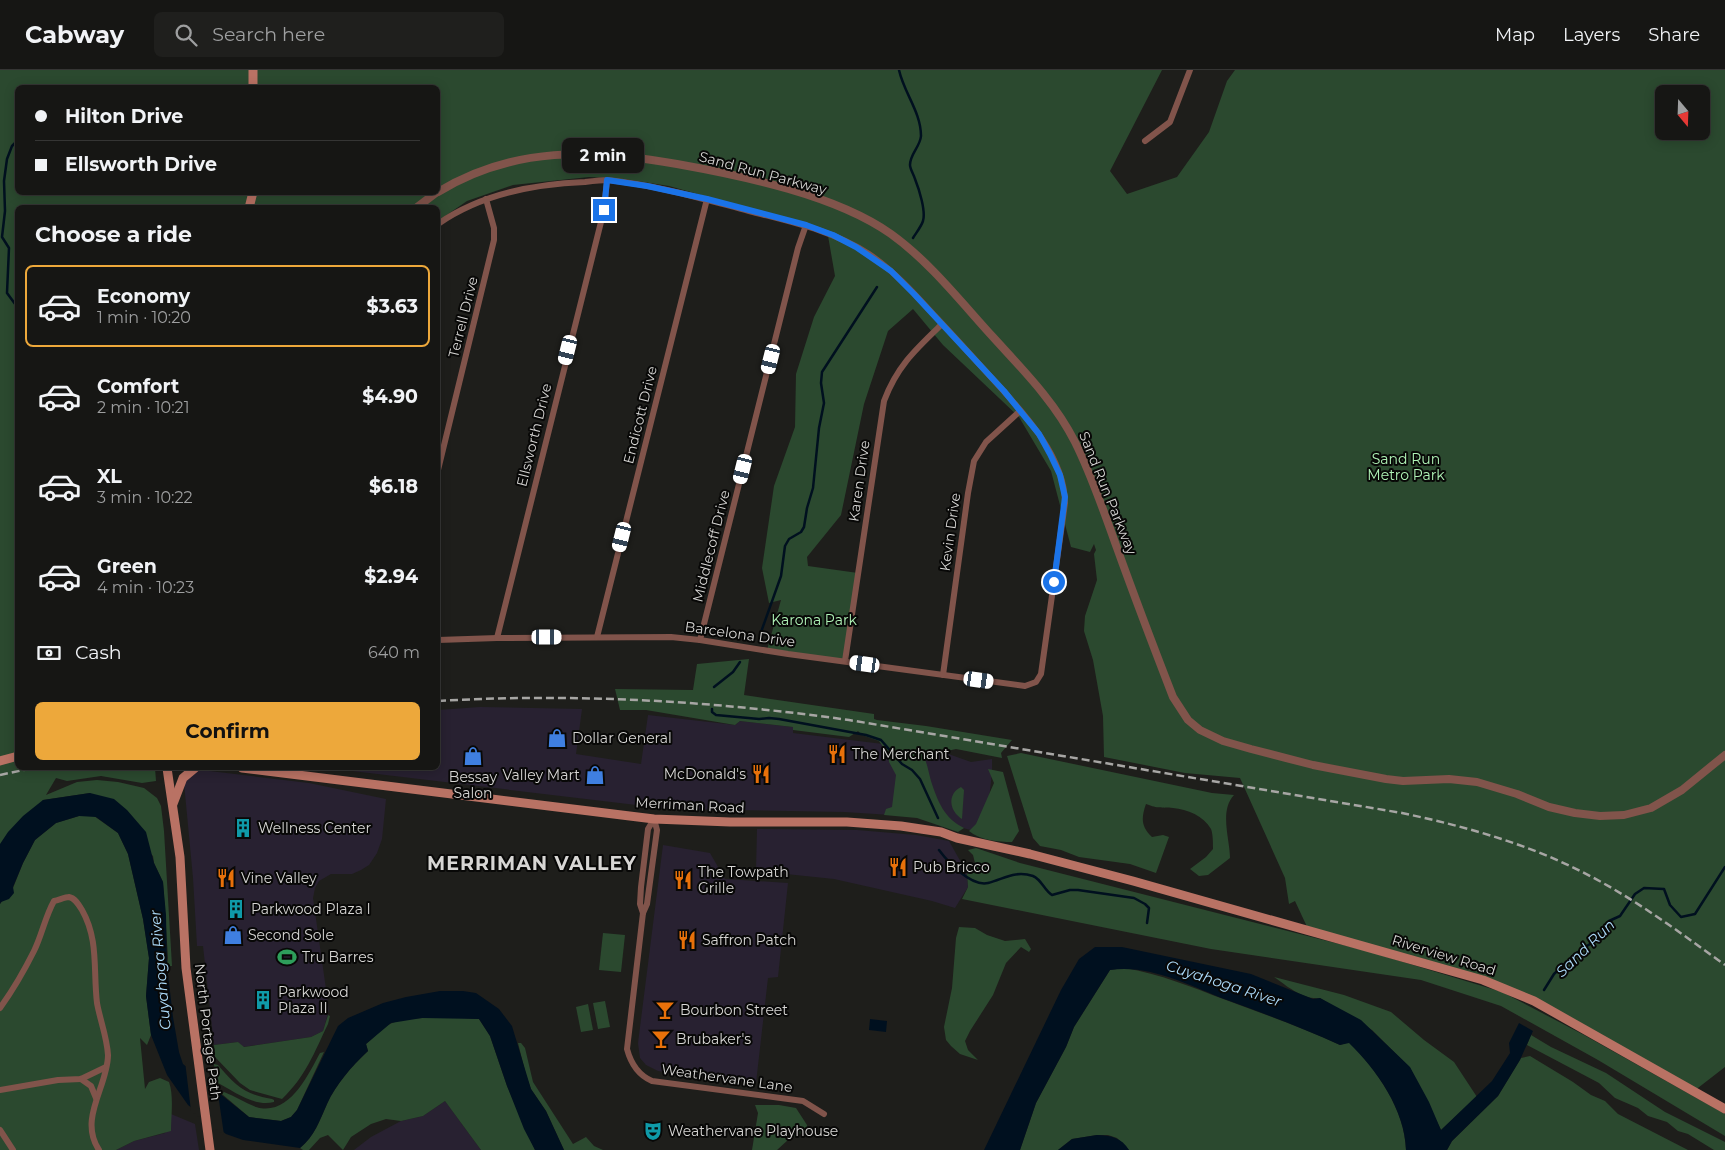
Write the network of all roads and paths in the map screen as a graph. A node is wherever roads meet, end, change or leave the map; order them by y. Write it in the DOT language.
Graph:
graph roads {
  1 [pos="253,70"];
  2 [pos="1190,70"];
  3 [pos="253,85"];
  4 [pos="1145,141"];
  5 [pos="607,180"];
  6 [pos="440,190"];
  7 [pos="433,195"];
  8 [pos="486,199"];
  9 [pos="707,199"];
  10 [pos="420,205"];
  11 [pos="440,223"];
  12 [pos="806,225"];
  13 [pos="942,324"];
  14 [pos="1020,411"];
  15 [pos="440,462"];
  16 [pos="597,637"];
  17 [pos="497,638"];
  18 [pos="440,640"];
  19 [pos="700,640"];
  20 [pos="845,661"];
  21 [pos="943,675"];
  22 [pos="1725,755"];
  23 [pos="15,757"];
  24 [pos="0,761"];
  25 [pos="168,770"];
  26 [pos="193,770"];
  27 [pos="258,770"];
  28 [pos="172,804"];
  29 [pos="654,819"];
  30 [pos="644,863"];
  31 [pos="653,864"];
  32 [pos="1132,881"];
  33 [pos="641,892"];
  34 [pos="649,892"];
  35 [pos="643,913"];
  36 [pos="0,1008"];
  37 [pos="106,1067"];
  38 [pos="82,1079"];
  39 [pos="0,1090"];
  40 [pos="96,1098"];
  41 [pos="1725,1109"];
  42 [pos="824,1114"];
  43 [pos="0,1130"];
  44 [pos="13,1150"];
  45 [pos="99,1150"];
  46 [pos="210,1150"];
  1 -- 3 [label="main road"];
  2 -- 4 [label="street"];
  5 -- 8 [label="street"];
  5 -- 9 [label="street"];
  5 -- 17 [label="street, Ellsworth Drive"];
  6 -- 22 [label="street, Sand Run Parkway"];
  7 -- 10 [label="street, Sand Run Parkway"];
  8 -- 11 [label="street"];
  8 -- 15 [label="street, Terrell Drive"];
  9 -- 12 [label="street"];
  9 -- 16 [label="street, Endicott Drive"];
  12 -- 13 [label="street"];
  12 -- 19 [label="street, Middlecoff Drive"];
  13 -- 14 [label="street"];
  13 -- 20 [label="street, Karen Drive"];
  14 -- 21 [label="street, Kevin Drive"];
  14 -- 21 [label="street, Barcelona Drive"];
  16 -- 17 [label="street, Barcelona Drive"];
  16 -- 19 [label="street, Barcelona Drive"];
  17 -- 18 [label="street, Barcelona Drive"];
  19 -- 20 [label="street, Barcelona Drive"];
  20 -- 21 [label="street, Barcelona Drive"];
  23 -- 24 [label="main road"];
  25 -- 28 [label="main road, North Portage Path"];
  26 -- 28 [label="main road"];
  27 -- 29 [label="main road, Merriman Road"];
  28 -- 46 [label="main road, North Portage Path"];
  29 -- 30 [label="street, Weathervane Lane"];
  29 -- 31 [label="street, Weathervane Lane"];
  29 -- 32 [label="main road, Merriman Road"];
  30 -- 31 [label="street"];
  30 -- 33 [label="street, Weathervane Lane"];
  31 -- 34 [label="street, Weathervane Lane"];
  32 -- 41 [label="main road, Riverview Road"];
  33 -- 34 [label="street"];
  33 -- 35 [label="street, Weathervane Lane"];
  34 -- 35 [label="street, Weathervane Lane"];
  35 -- 42 [label="street, Weathervane Lane"];
  36 -- 37 [label="street"];
  37 -- 38 [label="street"];
  37 -- 40 [label="street"];
  38 -- 39 [label="street"];
  38 -- 40 [label="street"];
  40 -- 45 [label="street"];
  43 -- 44 [label="street"];
}
